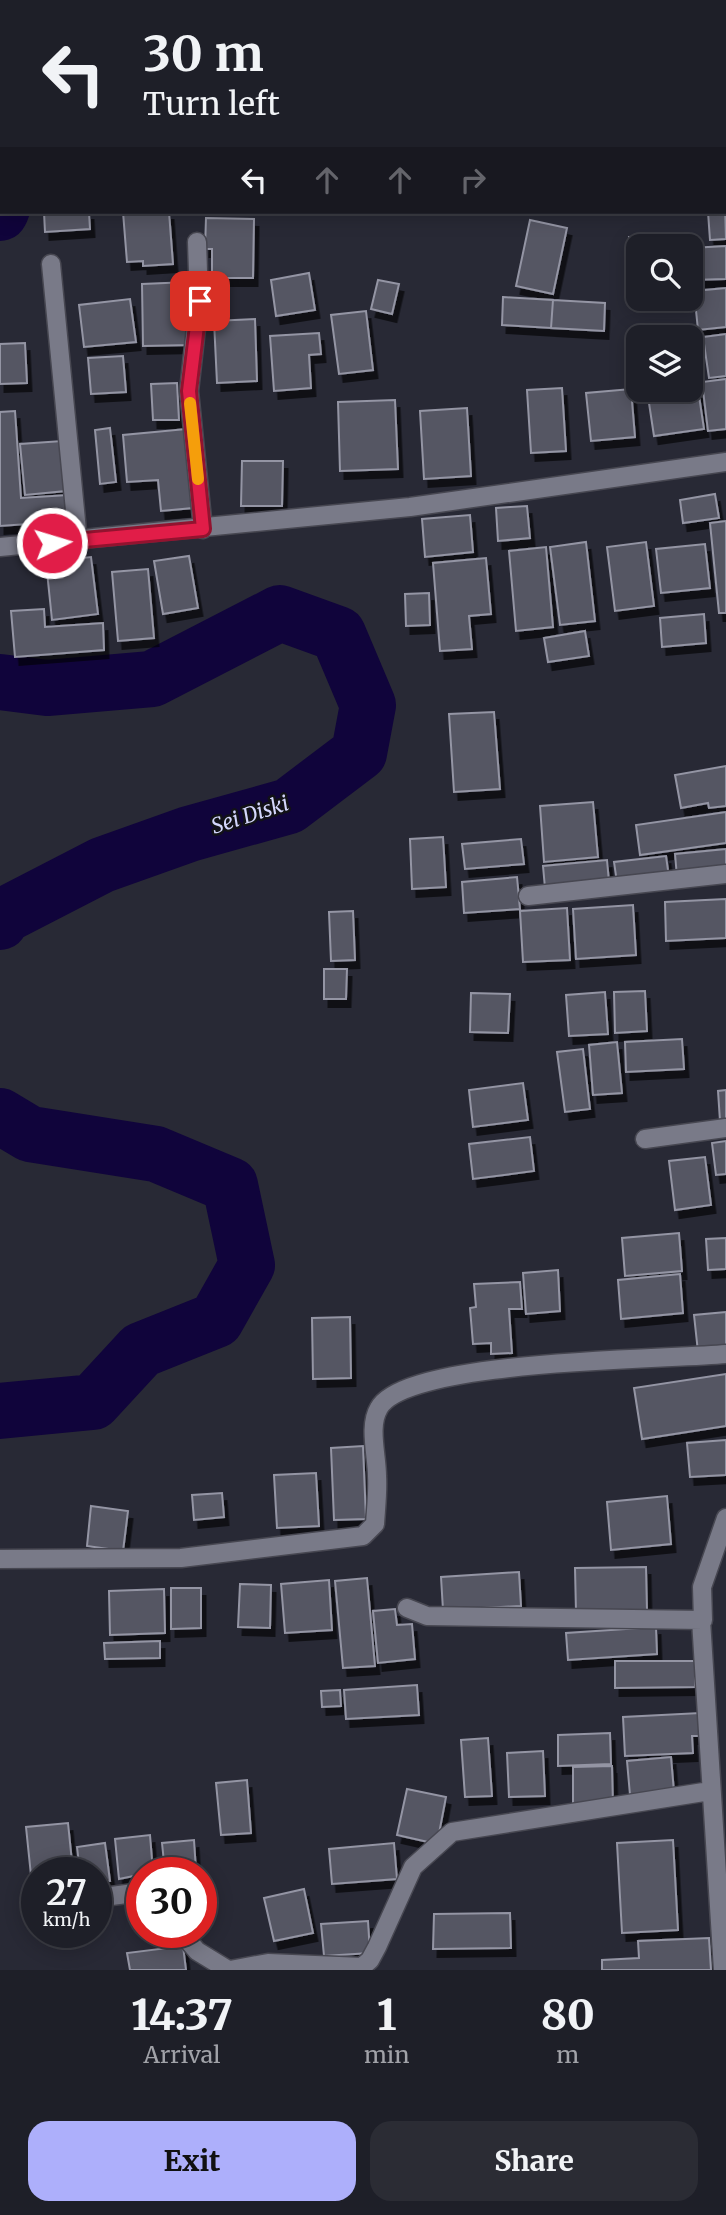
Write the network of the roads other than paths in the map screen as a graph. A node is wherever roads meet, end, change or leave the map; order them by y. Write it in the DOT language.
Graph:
graph roads {
  1 [pos="197,242"];
  2 [pos="51,264"];
  3 [pos="726,462"];
  4 [pos="203,529"];
  5 [pos="79,541"];
  6 [pos="0,547"];
  7 [pos="726,874"];
  8 [pos="528,896"];
  9 [pos="726,1128"];
  10 [pos="645,1139"];
  11 [pos="726,1354"];
  12 [pos="726,1518"];
  13 [pos="0,1559"];
  14 [pos="407,1608"];
  15 [pos="703,1620"];
  16 [pos="710,1791"];
  17 [pos="194,1948"];
  18 [pos="229,1970"];
  19 [pos="723,1970"];
  1 -- 4 [label="street"];
  2 -- 5 [label="street"];
  3 -- 4 [label="street"];
  4 -- 5 [label="street"];
  5 -- 6 [label="street"];
  7 -- 8 [label="street"];
  9 -- 10 [label="street"];
  11 -- 13 [label="street"];
  12 -- 15 [label="street"];
  14 -- 15 [label="street"];
  15 -- 16 [label="street"];
  16 -- 18 [label="street"];
  16 -- 19 [label="street"];
  17 -- 18 [label="street"];
}
